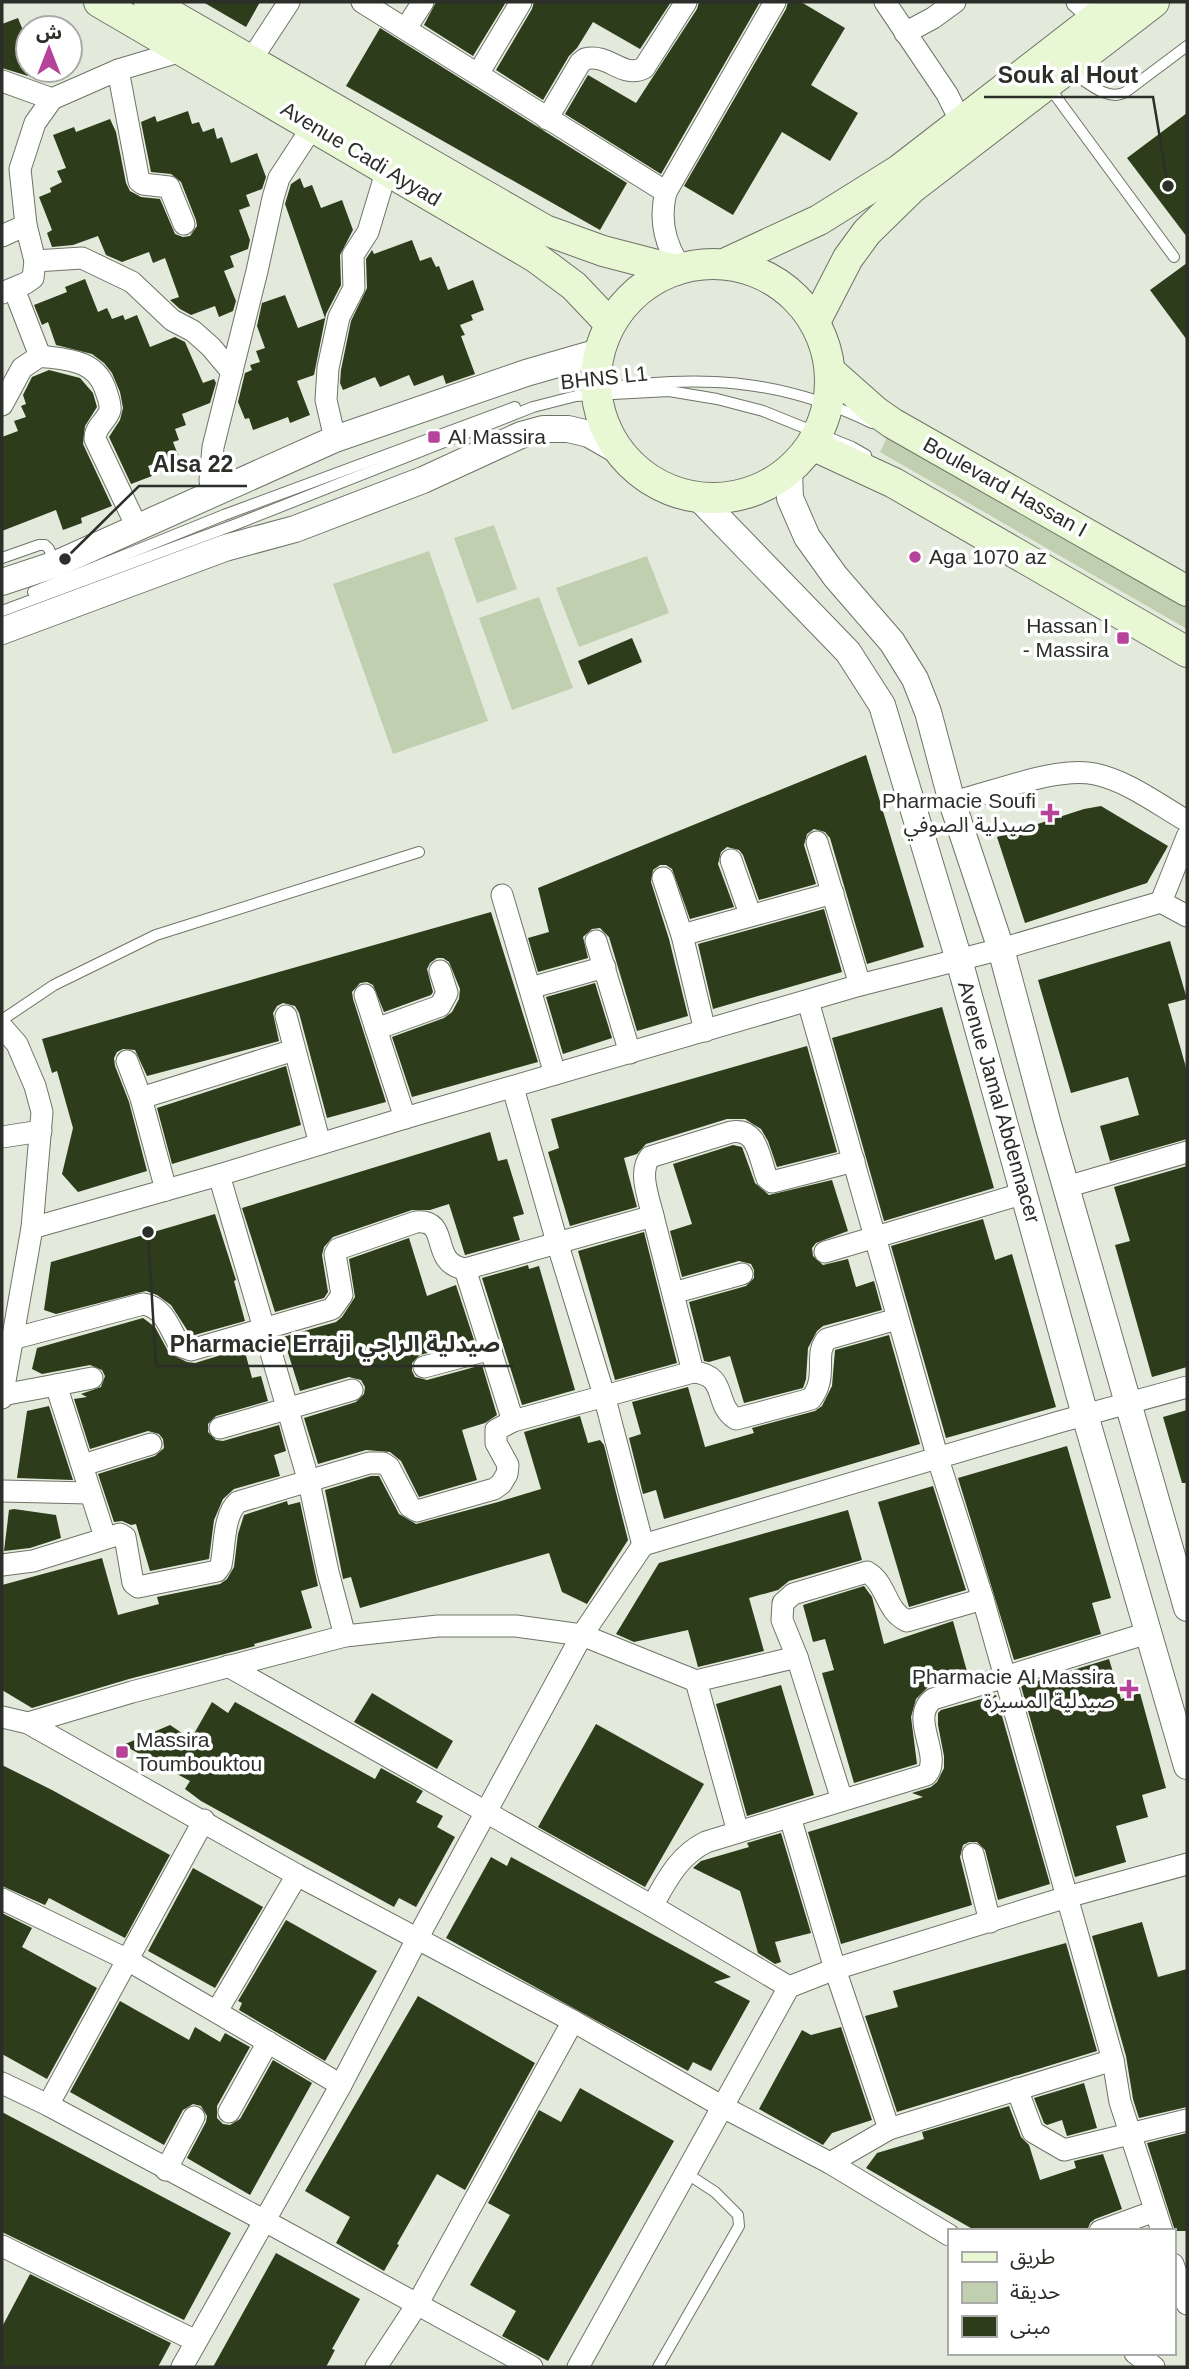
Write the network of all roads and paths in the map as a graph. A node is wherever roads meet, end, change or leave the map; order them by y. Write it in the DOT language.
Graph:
graph roads {
  1 [pos="99,2"];
  2 [pos="149,2"];
  3 [pos="289,2"];
  4 [pos="362,2"];
  5 [pos="424,2"];
  6 [pos="521,2"];
  7 [pos="686,2"];
  8 [pos="775,2"];
  9 [pos="885,2"];
  10 [pos="955,2"];
  11 [pos="1154,2"];
  12 [pos="1096,7"];
  13 [pos="406,28"];
  14 [pos="905,33"];
  15 [pos="1187,46"];
  16 [pos="184,50"];
  17 [pos="251,60"];
  18 [pos="118,70"];
  19 [pos="478,74"];
  20 [pos="1058,77"];
  21 [pos="2,80"];
  22 [pos="52,99"];
  23 [pos="547,119"];
  24 [pos="961,122"];
  25 [pos="313,126"];
  26 [pos="387,170"];
  27 [pos="667,192"];
  28 [pos="184,224"];
  29 [pos="26,225"];
  30 [pos="2,236"];
  31 [pos="1174,257"];
  32 [pos="36,261"];
  33 [pos="723,264"];
  34 [pos="678,269"];
  35 [pos="8,291"];
  36 [pos="815,322"];
  37 [pos="610,324"];
  38 [pos="599,352"];
  39 [pos="40,356"];
  40 [pos="232,372"];
  41 [pos="831,372"];
  42 [pos="596,392"];
  43 [pos="2,405"];
  44 [pos="828,405"];
  45 [pos="335,439"];
  46 [pos="816,439"];
  47 [pos="617,450"];
  48 [pos="789,471"];
  49 [pos="212,495"];
  50 [pos="699,498"];
  51 [pos="137,527"];
  52 [pos="2,558"];
  53 [pos="55,564"];
  54 [pos="2,582"];
  55 [pos="1187,591"];
  56 [pos="2,604"];
  57 [pos="1187,604"];
  58 [pos="2,611"];
  59 [pos="2,631"];
  60 [pos="1187,640"];
  61 [pos="1187,652"];
  62 [pos="952,802"];
  63 [pos="1187,821"];
  64 [pos="1187,837"];
  65 [pos="817,842"];
  66 [pos="419,852"];
  67 [pos="731,860"];
  68 [pos="663,878"];
  69 [pos="833,893"];
  70 [pos="502,895"];
  71 [pos="1161,902"];
  72 [pos="750,914"];
  73 [pos="1187,916"];
  74 [pos="682,935"];
  75 [pos="596,941"];
  76 [pos="1001,949"];
  77 [pos="959,960"];
  78 [pos="605,967"];
  79 [pos="440,971"];
  80 [pos="860,985"];
  81 [pos="530,988"];
  82 [pos="365,995"];
  83 [pos="808,1001"];
  84 [pos="286,1016"];
  85 [pos="2,1020"];
  86 [pos="2,1027"];
  87 [pos="376,1029"];
  88 [pos="705,1031"];
  89 [pos="294,1051"];
  90 [pos="630,1053"];
  91 [pos="127,1061"];
  92 [pos="555,1074"];
  93 [pos="513,1088"];
  94 [pos="141,1098"];
  95 [pos="405,1118"];
  96 [pos="41,1131"];
  97 [pos="2,1137"];
  98 [pos="320,1144"];
  99 [pos="1187,1152"];
  100 [pos="854,1161"];
  101 [pos="219,1175"];
  102 [pos="1066,1187"];
  103 [pos="166,1190"];
  104 [pos="1025,1194"];
  105 [pos="653,1216"];
  106 [pos="32,1228"];
  107 [pos="874,1238"];
  108 [pos="557,1242"];
  109 [pos="825,1251"];
  110 [pos="464,1269"];
  111 [pos="742,1274"];
  112 [pos="673,1293"];
  113 [pos="9,1314"];
  114 [pos="897,1319"];
  115 [pos="264,1328"];
  116 [pos="12,1339"];
  117 [pos="491,1349"];
  118 [pos="424,1367"];
  119 [pos="693,1372"];
  120 [pos="92,1378"];
  121 [pos="56,1385"];
  122 [pos="1187,1387"];
  123 [pos="352,1390"];
  124 [pos="604,1395"];
  125 [pos="2,1397"];
  126 [pos="1128,1402"];
  127 [pos="288,1408"];
  128 [pos="1085,1415"];
  129 [pos="513,1421"];
  130 [pos="220,1428"];
  131 [pos="151,1444"];
  132 [pos="938,1459"];
  133 [pos="83,1465"];
  134 [pos="309,1482"];
  135 [pos="2,1491"];
  136 [pos="89,1493"];
  137 [pos="105,1537"];
  138 [pos="643,1545"];
  139 [pos="2,1565"];
  140 [pos="984,1599"];
  141 [pos="1187,1608"];
  142 [pos="1149,1633"];
  143 [pos="582,1635"];
  144 [pos="345,1636"];
  145 [pos="797,1657"];
  146 [pos="228,1666"];
  147 [pos="1003,1676"];
  148 [pos="696,1681"];
  149 [pos="2,1717"];
  150 [pos="29,1723"];
  151 [pos="1187,1766"];
  152 [pos="842,1800"];
  153 [pos="486,1813"];
  154 [pos="790,1817"];
  155 [pos="204,1821"];
  156 [pos="738,1832"];
  157 [pos="973,1854"];
  158 [pos="1187,1864"];
  159 [pos="297,1875"];
  160 [pos="1067,1897"];
  161 [pos="2,1899"];
  162 [pos="652,1906"];
  163 [pos="990,1922"];
  164 [pos="417,1939"];
  165 [pos="126,1959"];
  166 [pos="835,1969"];
  167 [pos="789,1987"];
  168 [pos="217,2011"];
  169 [pos="573,2021"];
  170 [pos="268,2042"];
  171 [pos="1113,2060"];
  172 [pos="2,2083"];
  173 [pos="341,2085"];
  174 [pos="1017,2089"];
  175 [pos="48,2105"];
  176 [pos="723,2107"];
  177 [pos="229,2112"];
  178 [pos="194,2117"];
  179 [pos="1187,2120"];
  180 [pos="890,2129"];
  181 [pos="1129,2134"];
  182 [pos="830,2163"];
  183 [pos="166,2170"];
  184 [pos="686,2173"];
  185 [pos="265,2221"];
  186 [pos="1158,2221"];
  187 [pos="1112,2229"];
  188 [pos="948,2234"];
  189 [pos="2,2246"];
  190 [pos="1175,2270"];
  191 [pos="418,2303"];
  192 [pos="1187,2304"];
  193 [pos="196,2340"];
  194 [pos="1138,2355"];
  195 [pos="182,2367"];
  196 [pos="376,2367"];
  197 [pos="532,2367"];
  198 [pos="578,2367"];
  199 [pos="657,2367"];
  200 [pos="1154,2367"];
  1 -- 16 [label="main road, Avenue Cadi Ayyad"];
  2 -- 17 [label="main road, Avenue Cadi Ayyad"];
  3 -- 17 [label="street"];
  4 -- 13 [label="street"];
  5 -- 13 [label="street"];
  6 -- 19 [label="street"];
  7 -- 23 [label="street"];
  8 -- 27 [label="street"];
  9 -- 14 [label="street"];
  10 -- 14 [label="street"];
  11 -- 20 [label="main road"];
  12 -- 24 [label="main road"];
  13 -- 19 [label="street"];
  14 -- 24 [label="street"];
  15 -- 20 [label="lane"];
  16 -- 18 [label="street"];
  16 -- 25 [label="main road, Avenue Cadi Ayyad"];
  17 -- 34 [label="main road, Avenue Cadi Ayyad"];
  18 -- 22 [label="street"];
  18 -- 28 [label="street"];
  19 -- 23 [label="street"];
  20 -- 31 [label="lane"];
  20 -- 36 [label="main road"];
  21 -- 22 [label="street"];
  22 -- 29 [label="street"];
  23 -- 27 [label="street"];
  24 -- 33 [label="main road"];
  25 -- 26 [label="main road, Avenue Cadi Ayyad"];
  25 -- 40 [label="street"];
  26 -- 37 [label="main road, Avenue Cadi Ayyad"];
  26 -- 45 [label="street"];
  27 -- 34 [label="street"];
  29 -- 30 [label="street"];
  29 -- 32 [label="street"];
  32 -- 35 [label="street"];
  32 -- 40 [label="street"];
  33 -- 34 [label="main road"];
  33 -- 36 [label="main road"];
  34 -- 37 [label="main road"];
  35 -- 39 [label="street"];
  36 -- 41 [label="main road"];
  37 -- 38 [label="main road"];
  38 -- 42 [label="main road"];
  38 -- 45 [label="street"];
  39 -- 43 [label="street"];
  39 -- 51 [label="street"];
  40 -- 49 [label="street"];
  41 -- 44 [label="main road"];
  41 -- 55 [label="main road, Boulevard Hassan I"];
  42 -- 44 [label="lane, BHNS L1"];
  42 -- 46 [label="lane, BHNS L1"];
  42 -- 47 [label="main road"];
  42 -- 56 [label="lane, BHNS L1"];
  42 -- 58 [label="lane, BHNS L1"];
  44 -- 46 [label="main road"];
  44 -- 57 [label="lane, BHNS L1"];
  45 -- 49 [label="street"];
  46 -- 48 [label="main road"];
  46 -- 60 [label="lane, BHNS L1"];
  46 -- 61 [label="main road"];
  47 -- 50 [label="main road"];
  47 -- 59 [label="street"];
  48 -- 50 [label="main road"];
  48 -- 62 [label="street, Avenue Jamal Abdennacer"];
  49 -- 51 [label="street"];
  50 -- 77 [label="street, Avenue Jamal Abdennacer"];
  51 -- 53 [label="street"];
  52 -- 53 [label="lane"];
  53 -- 54 [label="street"];
  62 -- 63 [label="street"];
  62 -- 76 [label="street, Avenue Jamal Abdennacer"];
  64 -- 71 [label="street"];
  65 -- 69 [label="street"];
  66 -- 85 [label="lane"];
  67 -- 72 [label="street"];
  68 -- 74 [label="street"];
  69 -- 72 [label="street"];
  69 -- 80 [label="street"];
  70 -- 81 [label="street"];
  71 -- 73 [label="street"];
  71 -- 76 [label="street"];
  72 -- 74 [label="street"];
  74 -- 88 [label="street"];
  75 -- 78 [label="street"];
  76 -- 77 [label="street"];
  76 -- 102 [label="street, Avenue Jamal Abdennacer"];
  77 -- 80 [label="street"];
  77 -- 104 [label="street, Avenue Jamal Abdennacer"];
  78 -- 81 [label="street"];
  78 -- 90 [label="street"];
  79 -- 87 [label="street"];
  80 -- 83 [label="street"];
  81 -- 92 [label="street"];
  82 -- 87 [label="street"];
  83 -- 88 [label="street"];
  83 -- 100 [label="street"];
  84 -- 89 [label="street"];
  86 -- 96 [label="street"];
  87 -- 95 [label="street"];
  88 -- 90 [label="street"];
  89 -- 94 [label="street"];
  89 -- 98 [label="street"];
  90 -- 92 [label="street"];
  91 -- 94 [label="street"];
  92 -- 93 [label="street"];
  93 -- 95 [label="street"];
  93 -- 108 [label="street"];
  94 -- 103 [label="street"];
  95 -- 98 [label="street"];
  96 -- 97 [label="street"];
  96 -- 106 [label="street"];
  98 -- 101 [label="street"];
  99 -- 102 [label="street"];
  100 -- 105 [label="street"];
  100 -- 107 [label="street"];
  101 -- 103 [label="street"];
  101 -- 115 [label="street"];
  102 -- 126 [label="street, Avenue Jamal Abdennacer"];
  103 -- 106 [label="street"];
  104 -- 107 [label="street"];
  104 -- 128 [label="street, Avenue Jamal Abdennacer"];
  105 -- 108 [label="street"];
  105 -- 112 [label="street"];
  106 -- 113 [label="street"];
  107 -- 109 [label="street"];
  107 -- 114 [label="street"];
  108 -- 110 [label="street"];
  108 -- 124 [label="street"];
  110 -- 115 [label="street"];
  110 -- 117 [label="street"];
  111 -- 112 [label="street"];
  112 -- 119 [label="street"];
  113 -- 116 [label="street"];
  114 -- 119 [label="street"];
  114 -- 132 [label="street"];
  115 -- 116 [label="street"];
  115 -- 127 [label="street"];
  116 -- 125 [label="street"];
  117 -- 118 [label="street"];
  117 -- 129 [label="street"];
  119 -- 124 [label="street"];
  120 -- 121 [label="street"];
  121 -- 125 [label="street"];
  121 -- 133 [label="street"];
  122 -- 126 [label="street"];
  123 -- 127 [label="street"];
  124 -- 129 [label="street"];
  124 -- 138 [label="street"];
  126 -- 128 [label="street"];
  126 -- 141 [label="street, Avenue Jamal Abdennacer"];
  127 -- 130 [label="street"];
  127 -- 134 [label="street"];
  128 -- 132 [label="street"];
  128 -- 142 [label="street, Avenue Jamal Abdennacer"];
  129 -- 134 [label="street"];
  131 -- 133 [label="street"];
  132 -- 138 [label="street"];
  132 -- 140 [label="street"];
  133 -- 136 [label="street"];
  134 -- 137 [label="street"];
  134 -- 144 [label="street"];
  135 -- 136 [label="street"];
  136 -- 137 [label="street"];
  137 -- 139 [label="street"];
  138 -- 143 [label="street"];
  140 -- 145 [label="street"];
  140 -- 147 [label="street"];
  142 -- 147 [label="street"];
  142 -- 151 [label="street, Avenue Jamal Abdennacer"];
  143 -- 144 [label="street"];
  143 -- 148 [label="street"];
  143 -- 153 [label="street"];
  144 -- 146 [label="street"];
  145 -- 148 [label="street"];
  145 -- 152 [label="street"];
  146 -- 150 [label="street"];
  146 -- 153 [label="street"];
  147 -- 152 [label="street"];
  147 -- 160 [label="street"];
  148 -- 156 [label="street"];
  149 -- 150 [label="street"];
  150 -- 155 [label="street"];
  152 -- 154 [label="street"];
  153 -- 162 [label="street"];
  153 -- 164 [label="street"];
  154 -- 156 [label="street"];
  154 -- 166 [label="street"];
  155 -- 159 [label="street"];
  155 -- 165 [label="street"];
  156 -- 162 [label="street"];
  157 -- 163 [label="street"];
  158 -- 160 [label="street"];
  159 -- 164 [label="street"];
  159 -- 168 [label="street"];
  160 -- 163 [label="street"];
  160 -- 171 [label="street"];
  161 -- 165 [label="street"];
  162 -- 167 [label="street"];
  163 -- 166 [label="street"];
  164 -- 169 [label="street"];
  164 -- 173 [label="street"];
  165 -- 168 [label="street"];
  165 -- 175 [label="street"];
  166 -- 167 [label="street"];
  166 -- 180 [label="street"];
  167 -- 176 [label="street"];
  168 -- 170 [label="street"];
  169 -- 176 [label="street"];
  169 -- 191 [label="street"];
  170 -- 173 [label="street"];
  170 -- 177 [label="street"];
  171 -- 174 [label="street"];
  171 -- 181 [label="street"];
  172 -- 175 [label="street"];
  173 -- 185 [label="street"];
  174 -- 180 [label="street"];
  174 -- 181 [label="street"];
  175 -- 183 [label="street"];
  176 -- 182 [label="street"];
  176 -- 184 [label="street"];
  178 -- 183 [label="street"];
  179 -- 181 [label="street"];
  180 -- 182 [label="street"];
  181 -- 186 [label="street"];
  182 -- 188 [label="street"];
  183 -- 185 [label="street"];
  184 -- 198 [label="street"];
  184 -- 199 [label="lane"];
  185 -- 191 [label="street"];
  185 -- 193 [label="street"];
  186 -- 187 [label="street"];
  189 -- 193 [label="street"];
  190 -- 192 [label="street"];
  191 -- 196 [label="street"];
  191 -- 197 [label="street"];
  193 -- 195 [label="street"];
  194 -- 200 [label="street"];
}
